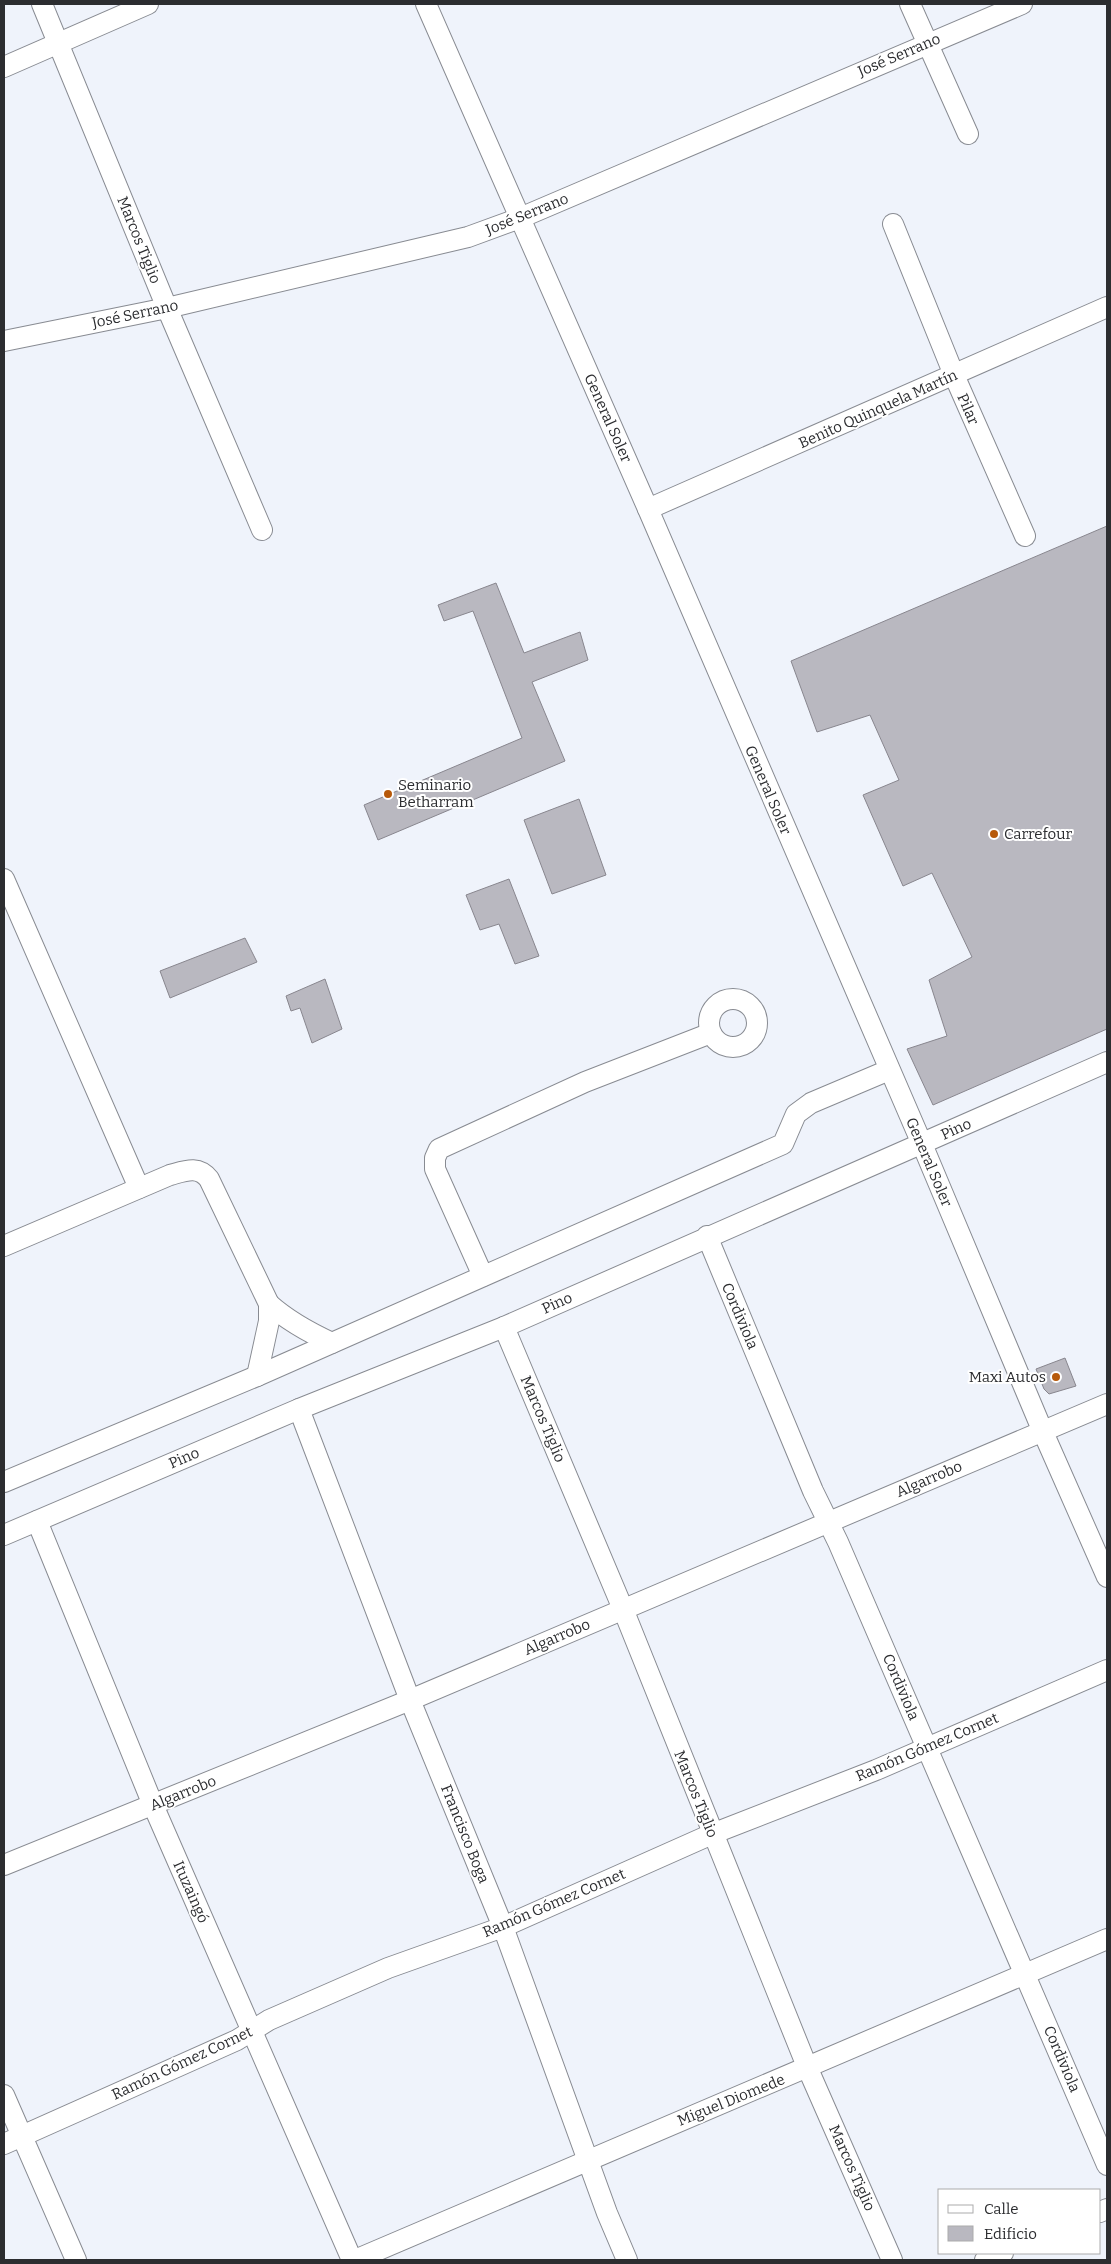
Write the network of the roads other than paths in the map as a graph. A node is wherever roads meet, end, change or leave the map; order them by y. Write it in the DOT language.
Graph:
graph roads {
  1 [pos="42,4"];
  2 [pos="148,4"];
  3 [pos="426,4"];
  4 [pos="910,4"];
  5 [pos="1022,4"];
  6 [pos="927,43"];
  7 [pos="59,44"];
  8 [pos="4,67"];
  9 [pos="968,134"];
  10 [pos="520,218"];
  11 [pos="893,224"];
  12 [pos="1107,307"];
  13 [pos="167,308"];
  14 [pos="4,341"];
  15 [pos="954,375"];
  16 [pos="648,509"];
  17 [pos="262,530"];
  18 [pos="1025,536"];
  19 [pos="4,879"];
  20 [pos="711,1033"];
  21 [pos="1107,1062"];
  22 [pos="889,1070"];
  23 [pos="922,1144"];
  24 [pos="139,1188"];
  25 [pos="707,1236"];
  26 [pos="4,1246"];
  27 [pos="483,1276"];
  28 [pos="269,1304"];
  29 [pos="504,1327"];
  30 [pos="332,1342"];
  31 [pos="257,1376"];
  32 [pos="1107,1404"];
  33 [pos="299,1409"];
  34 [pos="1043,1432"];
  35 [pos="4,1482"];
  36 [pos="37,1521"];
  37 [pos="827,1522"];
  38 [pos="4,1535"];
  39 [pos="1107,1577"];
  40 [pos="623,1609"];
  41 [pos="1107,1670"];
  42 [pos="410,1700"];
  43 [pos="926,1746"];
  44 [pos="153,1805"];
  45 [pos="712,1834"];
  46 [pos="4,1865"];
  47 [pos="503,1927"];
  48 [pos="1107,1940"];
  49 [pos="1025,1974"];
  50 [pos="253,2030"];
  51 [pos="808,2068"];
  52 [pos="4,2095"];
  53 [pos="13,2140"];
  54 [pos="589,2159"];
  55 [pos="1107,2165"];
  56 [pos="1000,2254"];
  57 [pos="76,2260"];
  58 [pos="353,2260"];
  59 [pos="627,2260"];
  60 [pos="892,2260"];
  61 [pos="985,2260"];
  1 -- 7 [label="street, Marcos Tiglio"];
  2 -- 7 [label="street"];
  3 -- 10 [label="street, General Soler"];
  4 -- 6 [label="street"];
  5 -- 6 [label="street, José Serrano"];
  6 -- 9 [label="street"];
  6 -- 10 [label="street, José Serrano"];
  7 -- 8 [label="street"];
  7 -- 13 [label="street, Marcos Tiglio"];
  10 -- 13 [label="street, José Serrano"];
  10 -- 16 [label="street, General Soler"];
  11 -- 15 [label="street, Pilar"];
  12 -- 15 [label="street, Benito Quinquela Martín"];
  13 -- 14 [label="street, José Serrano"];
  13 -- 17 [label="street, Marcos Tiglio"];
  15 -- 16 [label="street, Benito Quinquela Martín"];
  15 -- 18 [label="street, Pilar"];
  16 -- 22 [label="street, General Soler"];
  19 -- 24 [label="street"];
  20 -- 27 [label="street"];
  21 -- 23 [label="street, Pino"];
  22 -- 23 [label="street, General Soler"];
  22 -- 27 [label="street"];
  23 -- 25 [label="street, Pino"];
  23 -- 34 [label="street, General Soler"];
  24 -- 26 [label="street"];
  24 -- 28 [label="street"];
  25 -- 29 [label="street, Pino"];
  25 -- 37 [label="street, Cordiviola"];
  27 -- 30 [label="street"];
  28 -- 30 [label="street"];
  28 -- 31 [label="street"];
  29 -- 33 [label="street, Pino"];
  29 -- 40 [label="street, Marcos Tiglio"];
  30 -- 31 [label="street"];
  31 -- 35 [label="street"];
  32 -- 34 [label="street, Algarrobo"];
  33 -- 36 [label="street, Pino"];
  33 -- 42 [label="street, Francisco Boga"];
  34 -- 37 [label="street, Algarrobo"];
  34 -- 39 [label="street, General Soler"];
  36 -- 38 [label="street, Pino"];
  36 -- 44 [label="street, Ituzaingó"];
  37 -- 40 [label="street, Algarrobo"];
  37 -- 43 [label="street, Cordiviola"];
  40 -- 42 [label="street, Algarrobo"];
  40 -- 45 [label="street, Marcos Tiglio"];
  41 -- 43 [label="street, Ramón Gómez Cornet"];
  42 -- 44 [label="street, Algarrobo"];
  42 -- 47 [label="street, Francisco Boga"];
  43 -- 45 [label="street, Ramón Gómez Cornet"];
  43 -- 49 [label="street, Cordiviola"];
  44 -- 46 [label="street, Algarrobo"];
  44 -- 50 [label="street, Ituzaingó"];
  45 -- 47 [label="street, Ramón Gómez Cornet"];
  45 -- 51 [label="street, Marcos Tiglio"];
  47 -- 50 [label="street, Ramón Gómez Cornet"];
  47 -- 54 [label="street, Francisco Boga"];
  48 -- 49 [label="street, Miguel Diomede"];
  49 -- 51 [label="street, Miguel Diomede"];
  49 -- 55 [label="street, Cordiviola"];
  50 -- 53 [label="street, Ramón Gómez Cornet"];
  50 -- 58 [label="street, Ituzaingó"];
  51 -- 54 [label="street, Miguel Diomede"];
  51 -- 60 [label="street, Marcos Tiglio"];
  52 -- 53 [label="street"];
  53 -- 57 [label="street"];
  54 -- 58 [label="street, Miguel Diomede"];
  54 -- 59 [label="street, Francisco Boga"];
  56 -- 61 [label="street"];
}
